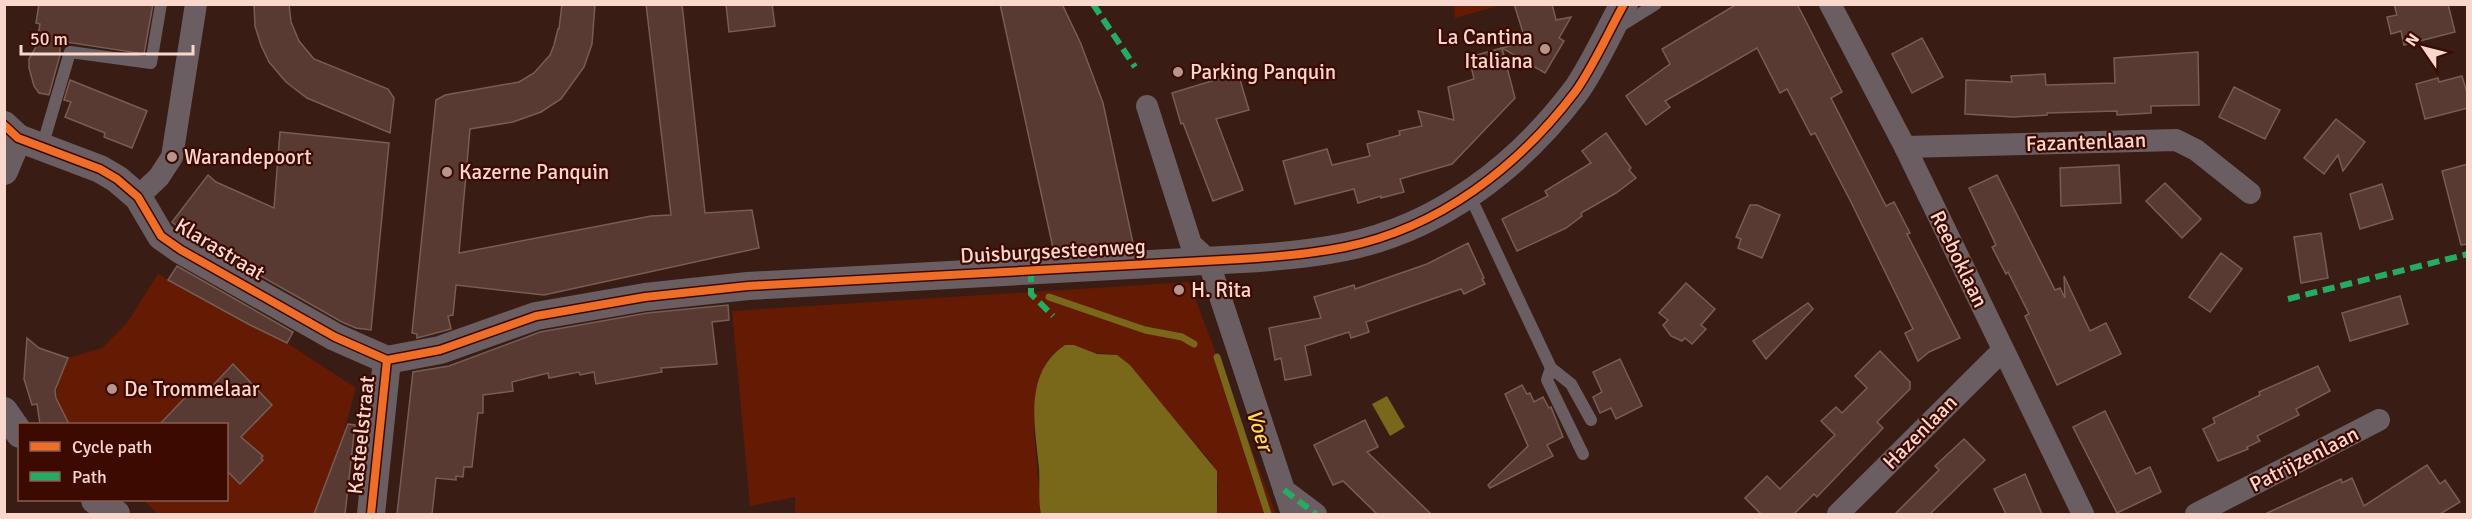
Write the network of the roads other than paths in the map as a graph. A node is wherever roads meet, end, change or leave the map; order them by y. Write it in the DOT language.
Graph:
graph roads {
  1 [pos="161,4"];
  2 [pos="196,4"];
  3 [pos="1624,4"];
  4 [pos="1656,4"];
  5 [pos="1830,4"];
  6 [pos="1608,34"];
  7 [pos="1147,106"];
  8 [pos="22,137"];
  9 [pos="1905,147"];
  10 [pos="4,171"];
  11 [pos="2250,193"];
  12 [pos="1469,194"];
  13 [pos="138,197"];
  14 [pos="1208,260"];
  15 [pos="2003,350"];
  16 [pos="387,360"];
  17 [pos="1551,368"];
  18 [pos="4,411"];
  19 [pos="1592,420"];
  20 [pos="2379,420"];
  21 [pos="18,431"];
  22 [pos="1583,454"];
  23 [pos="1284,490"];
  24 [pos="96,501"];
  25 [pos="116,514"];
  26 [pos="371,514"];
  27 [pos="1292,514"];
  28 [pos="1316,514"];
  29 [pos="1838,514"];
  30 [pos="2084,514"];
  31 [pos="2196,514"];
  1 -- 8 [label="lane"];
  2 -- 13 [label="street"];
  3 -- 6 [label="street, Duisburgsesteenweg"];
  4 -- 6 [label="lane, Duisburgsesteenweg"];
  5 -- 9 [label="street, Reeboklaan"];
  6 -- 12 [label="street, Duisburgsesteenweg"];
  7 -- 14 [label="street"];
  8 -- 10 [label="street"];
  8 -- 13 [label="street, Klarastraat"];
  9 -- 11 [label="street, Fazantenlaan"];
  9 -- 15 [label="street, Reeboklaan"];
  12 -- 14 [label="street, Duisburgsesteenweg"];
  12 -- 17 [label="lane"];
  13 -- 16 [label="street, Klarastraat"];
  14 -- 16 [label="street, Duisburgsesteenweg"];
  14 -- 23 [label="street"];
  15 -- 29 [label="street, Hazenlaan"];
  15 -- 30 [label="street, Reeboklaan"];
  16 -- 26 [label="street, Kasteelstraat"];
  17 -- 19 [label="lane"];
  17 -- 22 [label="lane"];
  18 -- 21 [label="street"];
  20 -- 31 [label="street, Patrijzenlaan"];
  23 -- 27 [label="street"];
  23 -- 28 [label="street"];
  24 -- 25 [label="street"];
}
